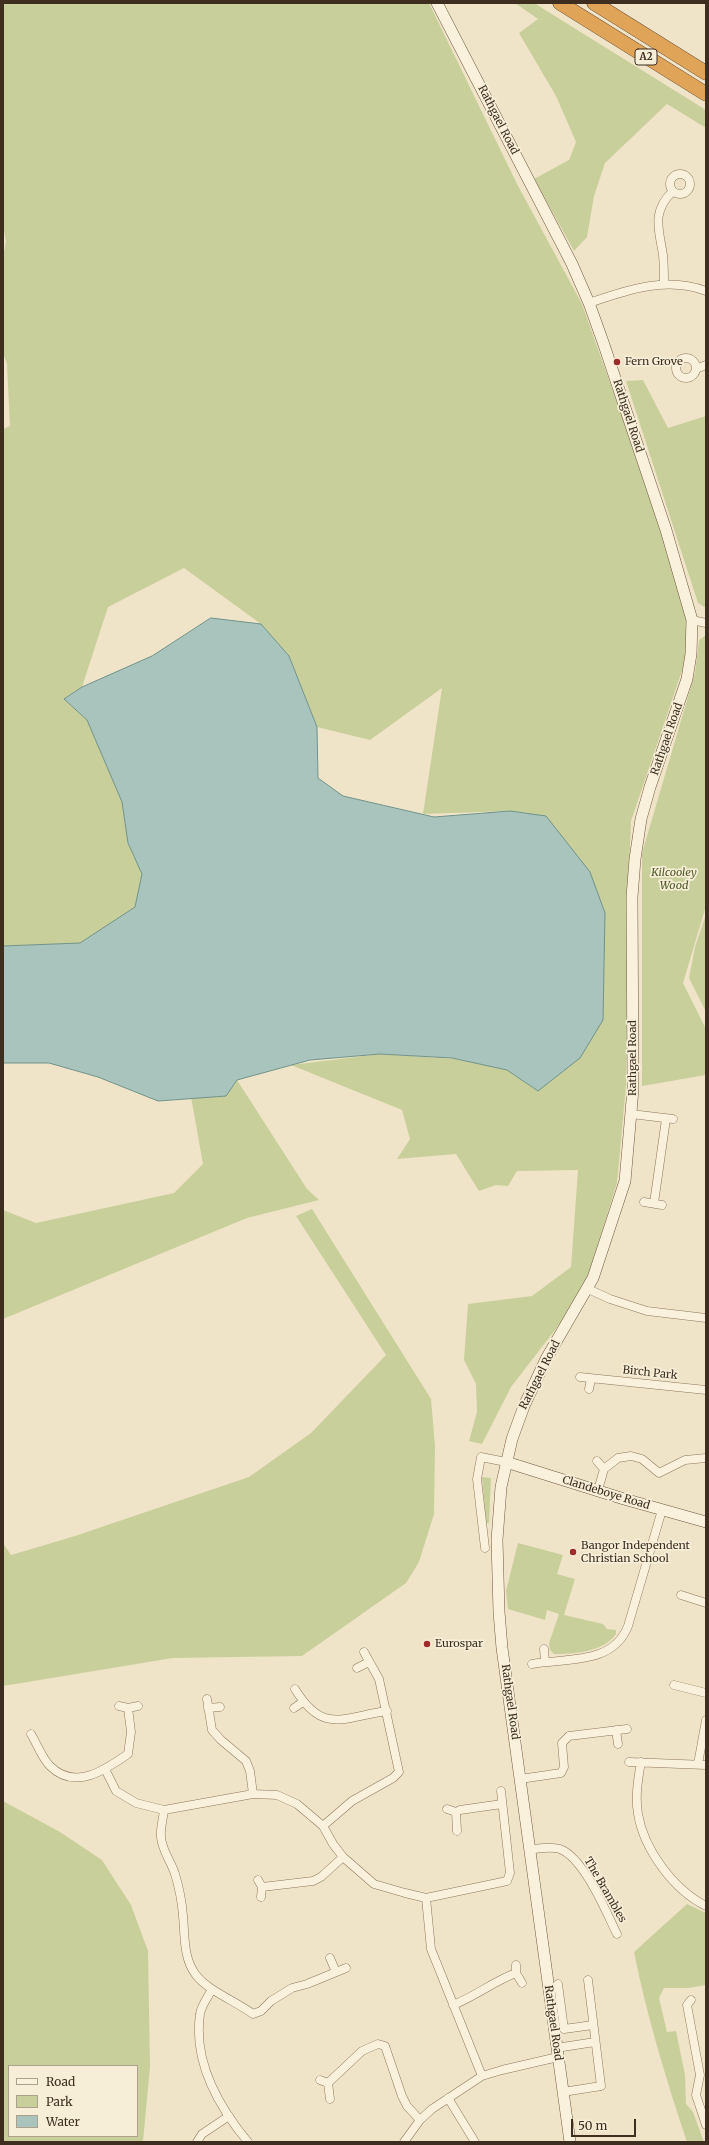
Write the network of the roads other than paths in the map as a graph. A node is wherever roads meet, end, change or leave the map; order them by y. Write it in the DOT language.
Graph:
graph roads {
  1 [pos="438,3"];
  2 [pos="560,3"];
  3 [pos="594,3"];
  4 [pos="706,73"];
  5 [pos="706,94"];
  6 [pos="673,191"];
  7 [pos="664,284"];
  8 [pos="706,291"];
  9 [pos="589,303"];
  10 [pos="706,365"];
  11 [pos="696,369"];
  12 [pos="692,620"];
  13 [pos="706,623"];
  14 [pos="631,1114"];
  15 [pos="644,1202"];
  16 [pos="588,1289"];
  17 [pos="706,1318"];
  18 [pos="580,1377"];
  19 [pos="591,1379"];
  20 [pos="589,1389"];
  21 [pos="706,1390"];
  22 [pos="706,1458"];
  23 [pos="597,1461"];
  24 [pos="506,1462"];
  25 [pos="604,1469"];
  26 [pos="598,1490"];
  27 [pos="662,1510"];
  28 [pos="706,1522"];
  29 [pos="485,1548"];
  30 [pos="682,1595"];
  31 [pos="706,1602"];
  32 [pos="544,1649"];
  33 [pos="364,1652"];
  34 [pos="369,1662"];
  35 [pos="545,1662"];
  36 [pos="532,1664"];
  37 [pos="357,1668"];
  38 [pos="674,1685"];
  39 [pos="295,1689"];
  40 [pos="706,1693"];
  41 [pos="207,1699"];
  42 [pos="303,1702"];
  43 [pos="119,1706"];
  44 [pos="138,1706"];
  45 [pos="220,1707"];
  46 [pos="128,1708"];
  47 [pos="208,1708"];
  48 [pos="294,1708"];
  49 [pos="387,1711"];
  50 [pos="706,1720"];
  51 [pos="627,1729"];
  52 [pos="616,1730"];
  53 [pos="31,1734"];
  54 [pos="618,1744"];
  55 [pos="629,1762"];
  56 [pos="641,1762"];
  57 [pos="702,1765"];
  58 [pos="105,1769"];
  59 [pos="520,1779"];
  60 [pos="500,1791"];
  61 [pos="252,1794"];
  62 [pos="502,1804"];
  63 [pos="447,1809"];
  64 [pos="164,1810"];
  65 [pos="456,1812"];
  66 [pos="323,1826"];
  67 [pos="458,1831"];
  68 [pos="529,1850"];
  69 [pos="343,1857"];
  70 [pos="261,1897"];
  71 [pos="426,1898"];
  72 [pos="706,1906"];
  73 [pos="617,1934"];
  74 [pos="330,1958"];
  75 [pos="346,1968"];
  76 [pos="336,1972"];
  77 [pos="588,1980"];
  78 [pos="522,1983"];
  79 [pos="558,1984"];
  80 [pos="212,1989"];
  81 [pos="691,2000"];
  82 [pos="453,2005"];
  83 [pos="593,2025"];
  84 [pos="595,2042"];
  85 [pos="557,2052"];
  86 [pos="482,2076"];
  87 [pos="562,2092"];
  88 [pos="448,2098"];
  89 [pos="330,2099"];
  90 [pos="229,2116"];
  91 [pos="420,2120"];
  92 [pos="706,2125"];
  93 [pos="197,2142"];
  94 [pos="248,2142"];
  95 [pos="404,2142"];
  96 [pos="476,2142"];
  97 [pos="570,2142"];
  1 -- 9 [label="street, Rathgael Road"];
  2 -- 5 [label="highway, A2"];
  3 -- 4 [label="highway, A2"];
  6 -- 7 [label="street"];
  7 -- 8 [label="street"];
  7 -- 9 [label="street"];
  9 -- 12 [label="street, Rathgael Road"];
  10 -- 11 [label="street"];
  12 -- 13 [label="street"];
  12 -- 14 [label="street, Rathgael Road"];
  14 -- 15 [label="street"];
  14 -- 16 [label="street, Rathgael Road"];
  16 -- 17 [label="street"];
  16 -- 24 [label="street, Rathgael Road"];
  18 -- 19 [label="street, Birch Park"];
  19 -- 20 [label="street"];
  19 -- 21 [label="street, Birch Park"];
  22 -- 25 [label="street"];
  23 -- 25 [label="street"];
  24 -- 26 [label="street, Clandeboye Road"];
  24 -- 29 [label="street"];
  24 -- 59 [label="street, Rathgael Road"];
  25 -- 26 [label="street"];
  26 -- 27 [label="street, Clandeboye Road"];
  27 -- 28 [label="street, Clandeboye Road"];
  27 -- 35 [label="street"];
  30 -- 31 [label="street"];
  32 -- 35 [label="street"];
  33 -- 34 [label="street"];
  34 -- 37 [label="street"];
  34 -- 49 [label="street"];
  35 -- 36 [label="street"];
  38 -- 40 [label="street"];
  39 -- 42 [label="street"];
  41 -- 47 [label="street"];
  42 -- 48 [label="street"];
  42 -- 49 [label="street"];
  43 -- 46 [label="street"];
  44 -- 46 [label="street"];
  45 -- 47 [label="street"];
  46 -- 58 [label="street"];
  47 -- 61 [label="street"];
  49 -- 66 [label="street"];
  50 -- 57 [label="street"];
  51 -- 52 [label="street"];
  52 -- 54 [label="street"];
  52 -- 59 [label="street"];
  53 -- 58 [label="street"];
  55 -- 56 [label="street"];
  56 -- 57 [label="street"];
  56 -- 72 [label="street"];
  58 -- 64 [label="street"];
  59 -- 68 [label="street, Rathgael Road"];
  60 -- 62 [label="street"];
  61 -- 64 [label="street"];
  61 -- 66 [label="street"];
  62 -- 65 [label="street"];
  62 -- 71 [label="street"];
  63 -- 65 [label="street"];
  64 -- 80 [label="street"];
  65 -- 67 [label="street"];
  66 -- 69 [label="street"];
  68 -- 73 [label="street, The Brambles"];
  68 -- 85 [label="street, Rathgael Road"];
  69 -- 70 [label="street"];
  69 -- 71 [label="street"];
  71 -- 82 [label="street"];
  74 -- 76 [label="street"];
  75 -- 76 [label="street"];
  76 -- 80 [label="street"];
  77 -- 83 [label="street"];
  78 -- 82 [label="street"];
  79 -- 83 [label="street"];
  80 -- 90 [label="street"];
  81 -- 92 [label="street"];
  82 -- 86 [label="street"];
  83 -- 84 [label="street"];
  84 -- 85 [label="street"];
  84 -- 87 [label="street"];
  85 -- 86 [label="street"];
  85 -- 87 [label="street, Rathgael Road"];
  86 -- 88 [label="street"];
  87 -- 97 [label="street, Rathgael Road"];
  88 -- 91 [label="street"];
  88 -- 96 [label="street"];
  89 -- 91 [label="street"];
  90 -- 93 [label="street"];
  90 -- 94 [label="street"];
  91 -- 95 [label="street"];
}
